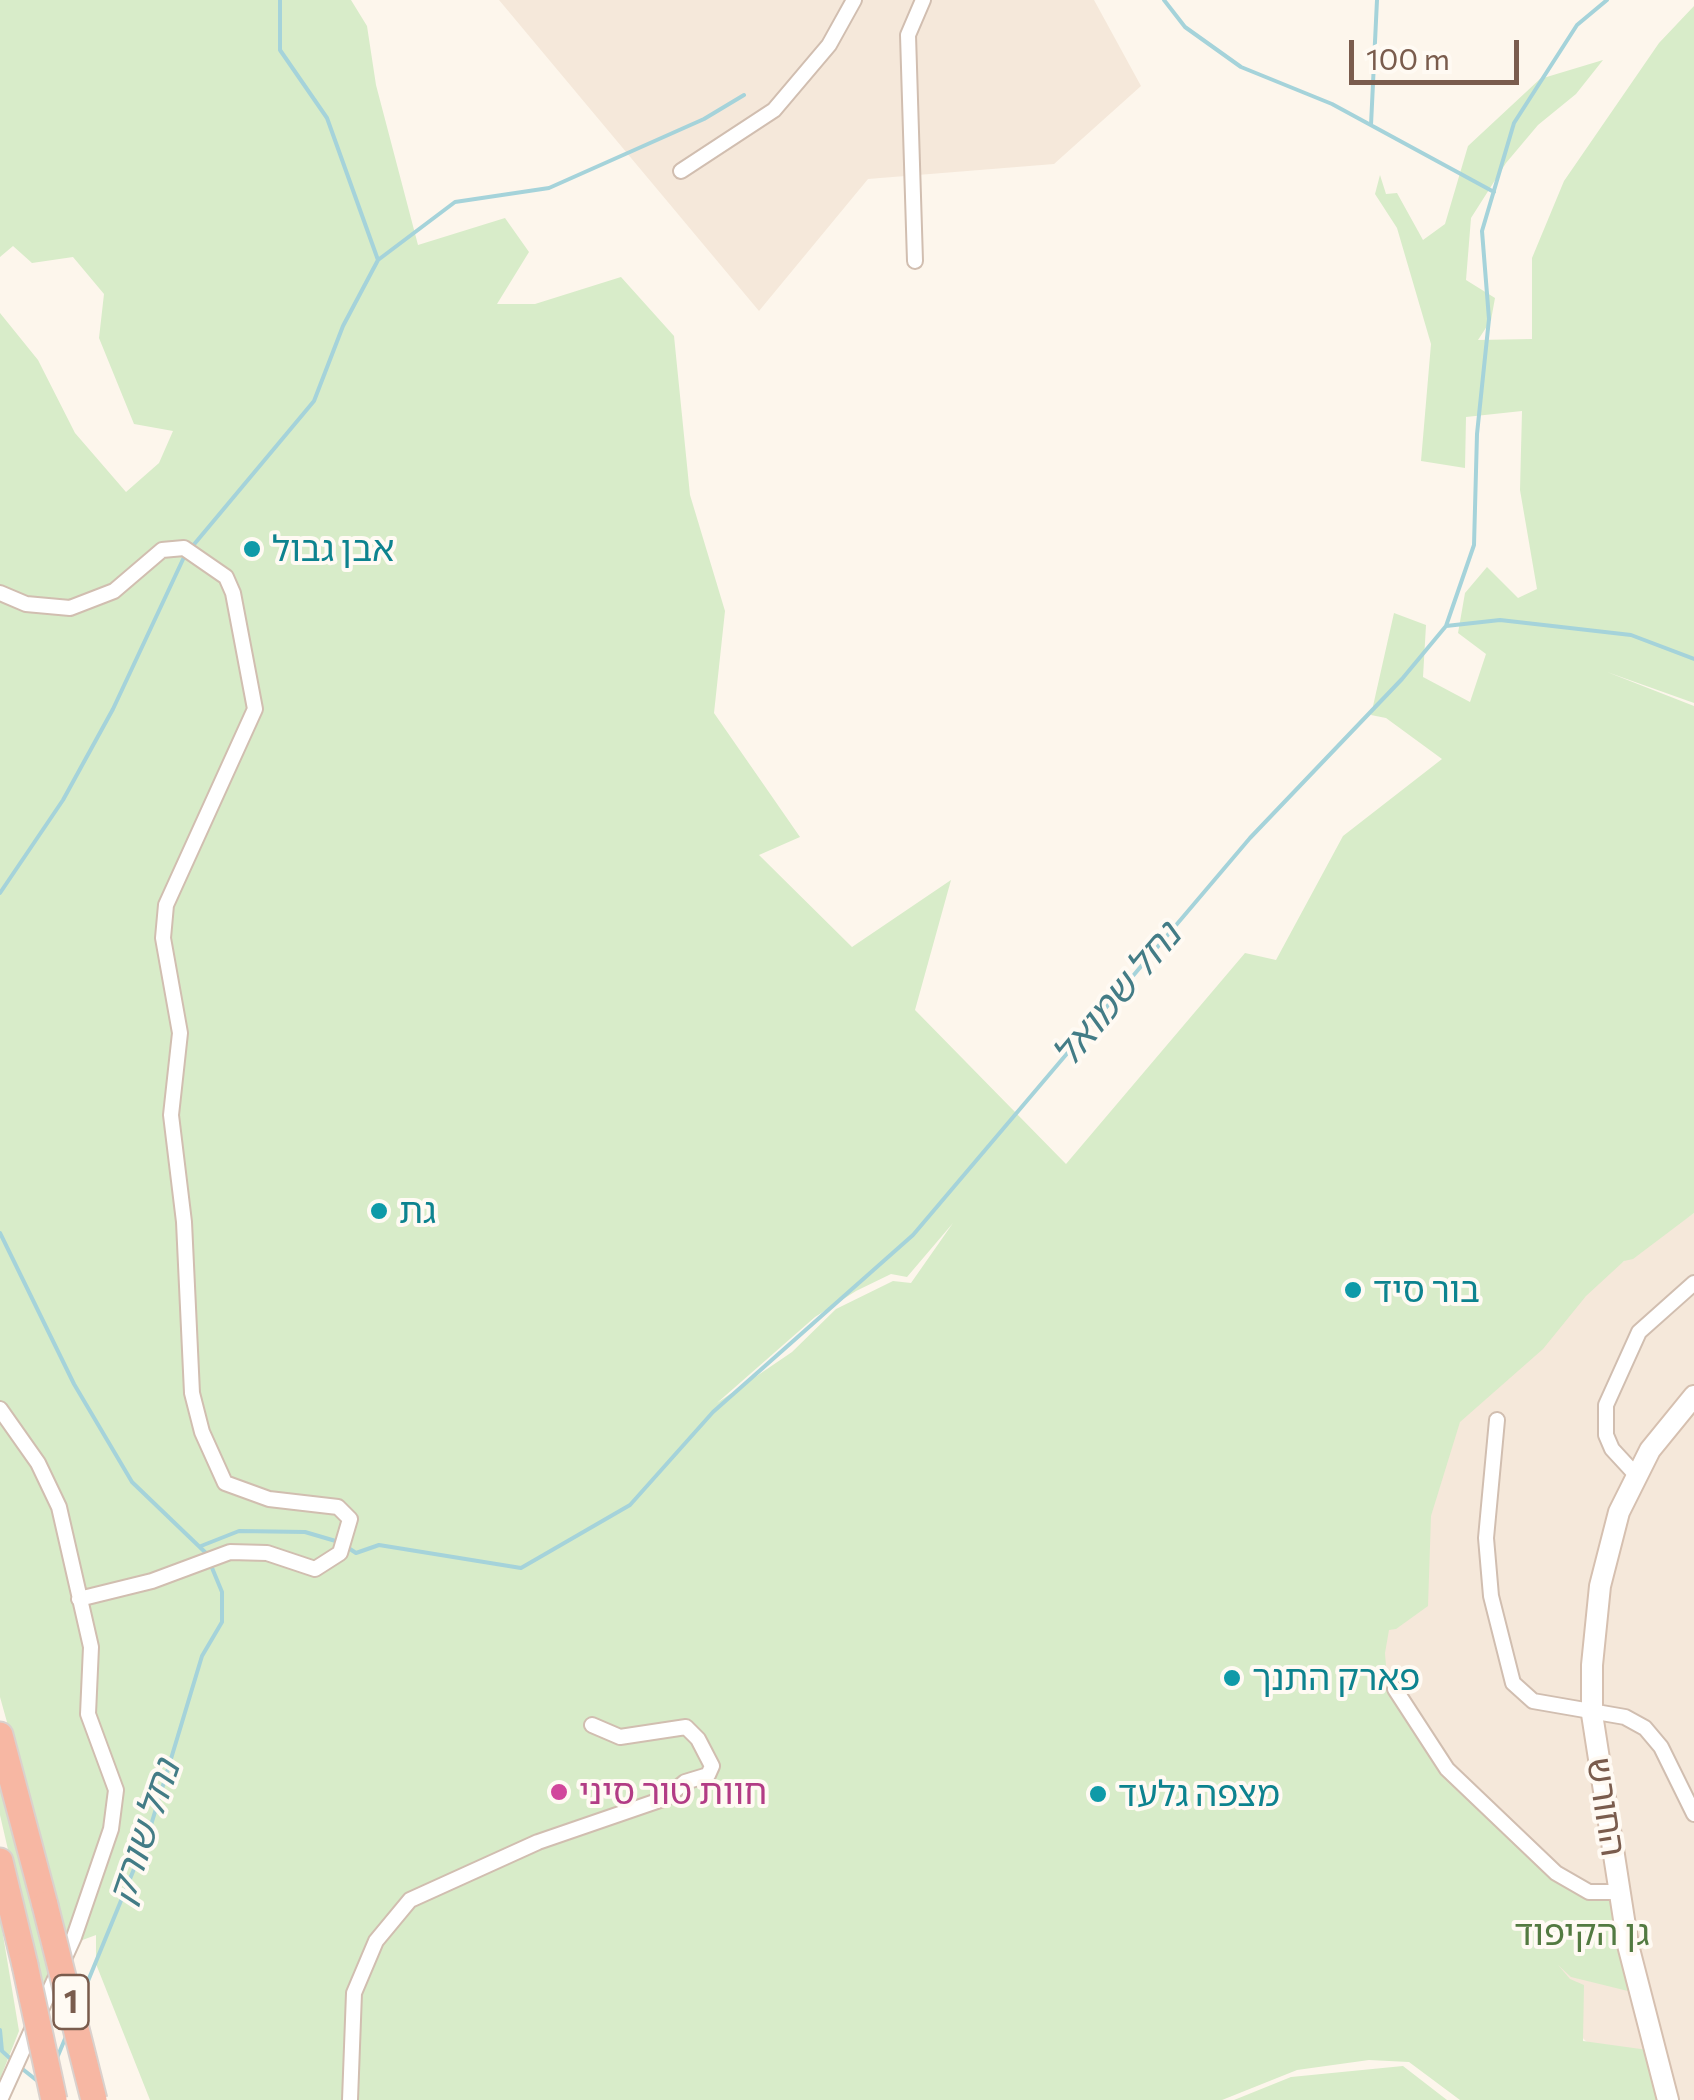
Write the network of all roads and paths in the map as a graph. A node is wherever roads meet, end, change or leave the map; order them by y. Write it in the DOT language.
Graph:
graph roads {
  1 [pos="854,0"];
  2 [pos="923,0"];
  3 [pos="681,171"];
  4 [pos="916,261"];
  5 [pos="0,593"];
  6 [pos="1694,1282"];
  7 [pos="1694,1396"];
  8 [pos="0,1408"];
  9 [pos="1497,1420"];
  10 [pos="1636,1475"];
  11 [pos="79,1599"];
  12 [pos="1395,1689"];
  13 [pos="1592,1714"];
  14 [pos="592,1726"];
  15 [pos="0,1735"];
  16 [pos="1694,1814"];
  17 [pos="0,1861"];
  18 [pos="1620,1892"];
  19 [pos="0,2100"];
  20 [pos="54,2100"];
  21 [pos="94,2100"];
  22 [pos="350,2100"];
  23 [pos="1668,2100"];
  1 -- 3 [label="street"];
  2 -- 4 [label="street"];
  5 -- 11 [label="street"];
  6 -- 10 [label="street"];
  7 -- 10 [label="street, החורש"];
  8 -- 11 [label="street"];
  9 -- 13 [label="street"];
  10 -- 13 [label="street, החורש"];
  11 -- 19 [label="street"];
  12 -- 18 [label="street"];
  13 -- 16 [label="street"];
  13 -- 18 [label="street, החורש"];
  14 -- 22 [label="street"];
  15 -- 21 [label="highway, 1, bridge"];
  17 -- 20 [label="highway, 1, bridge"];
  18 -- 23 [label="street, החורש"];
}
